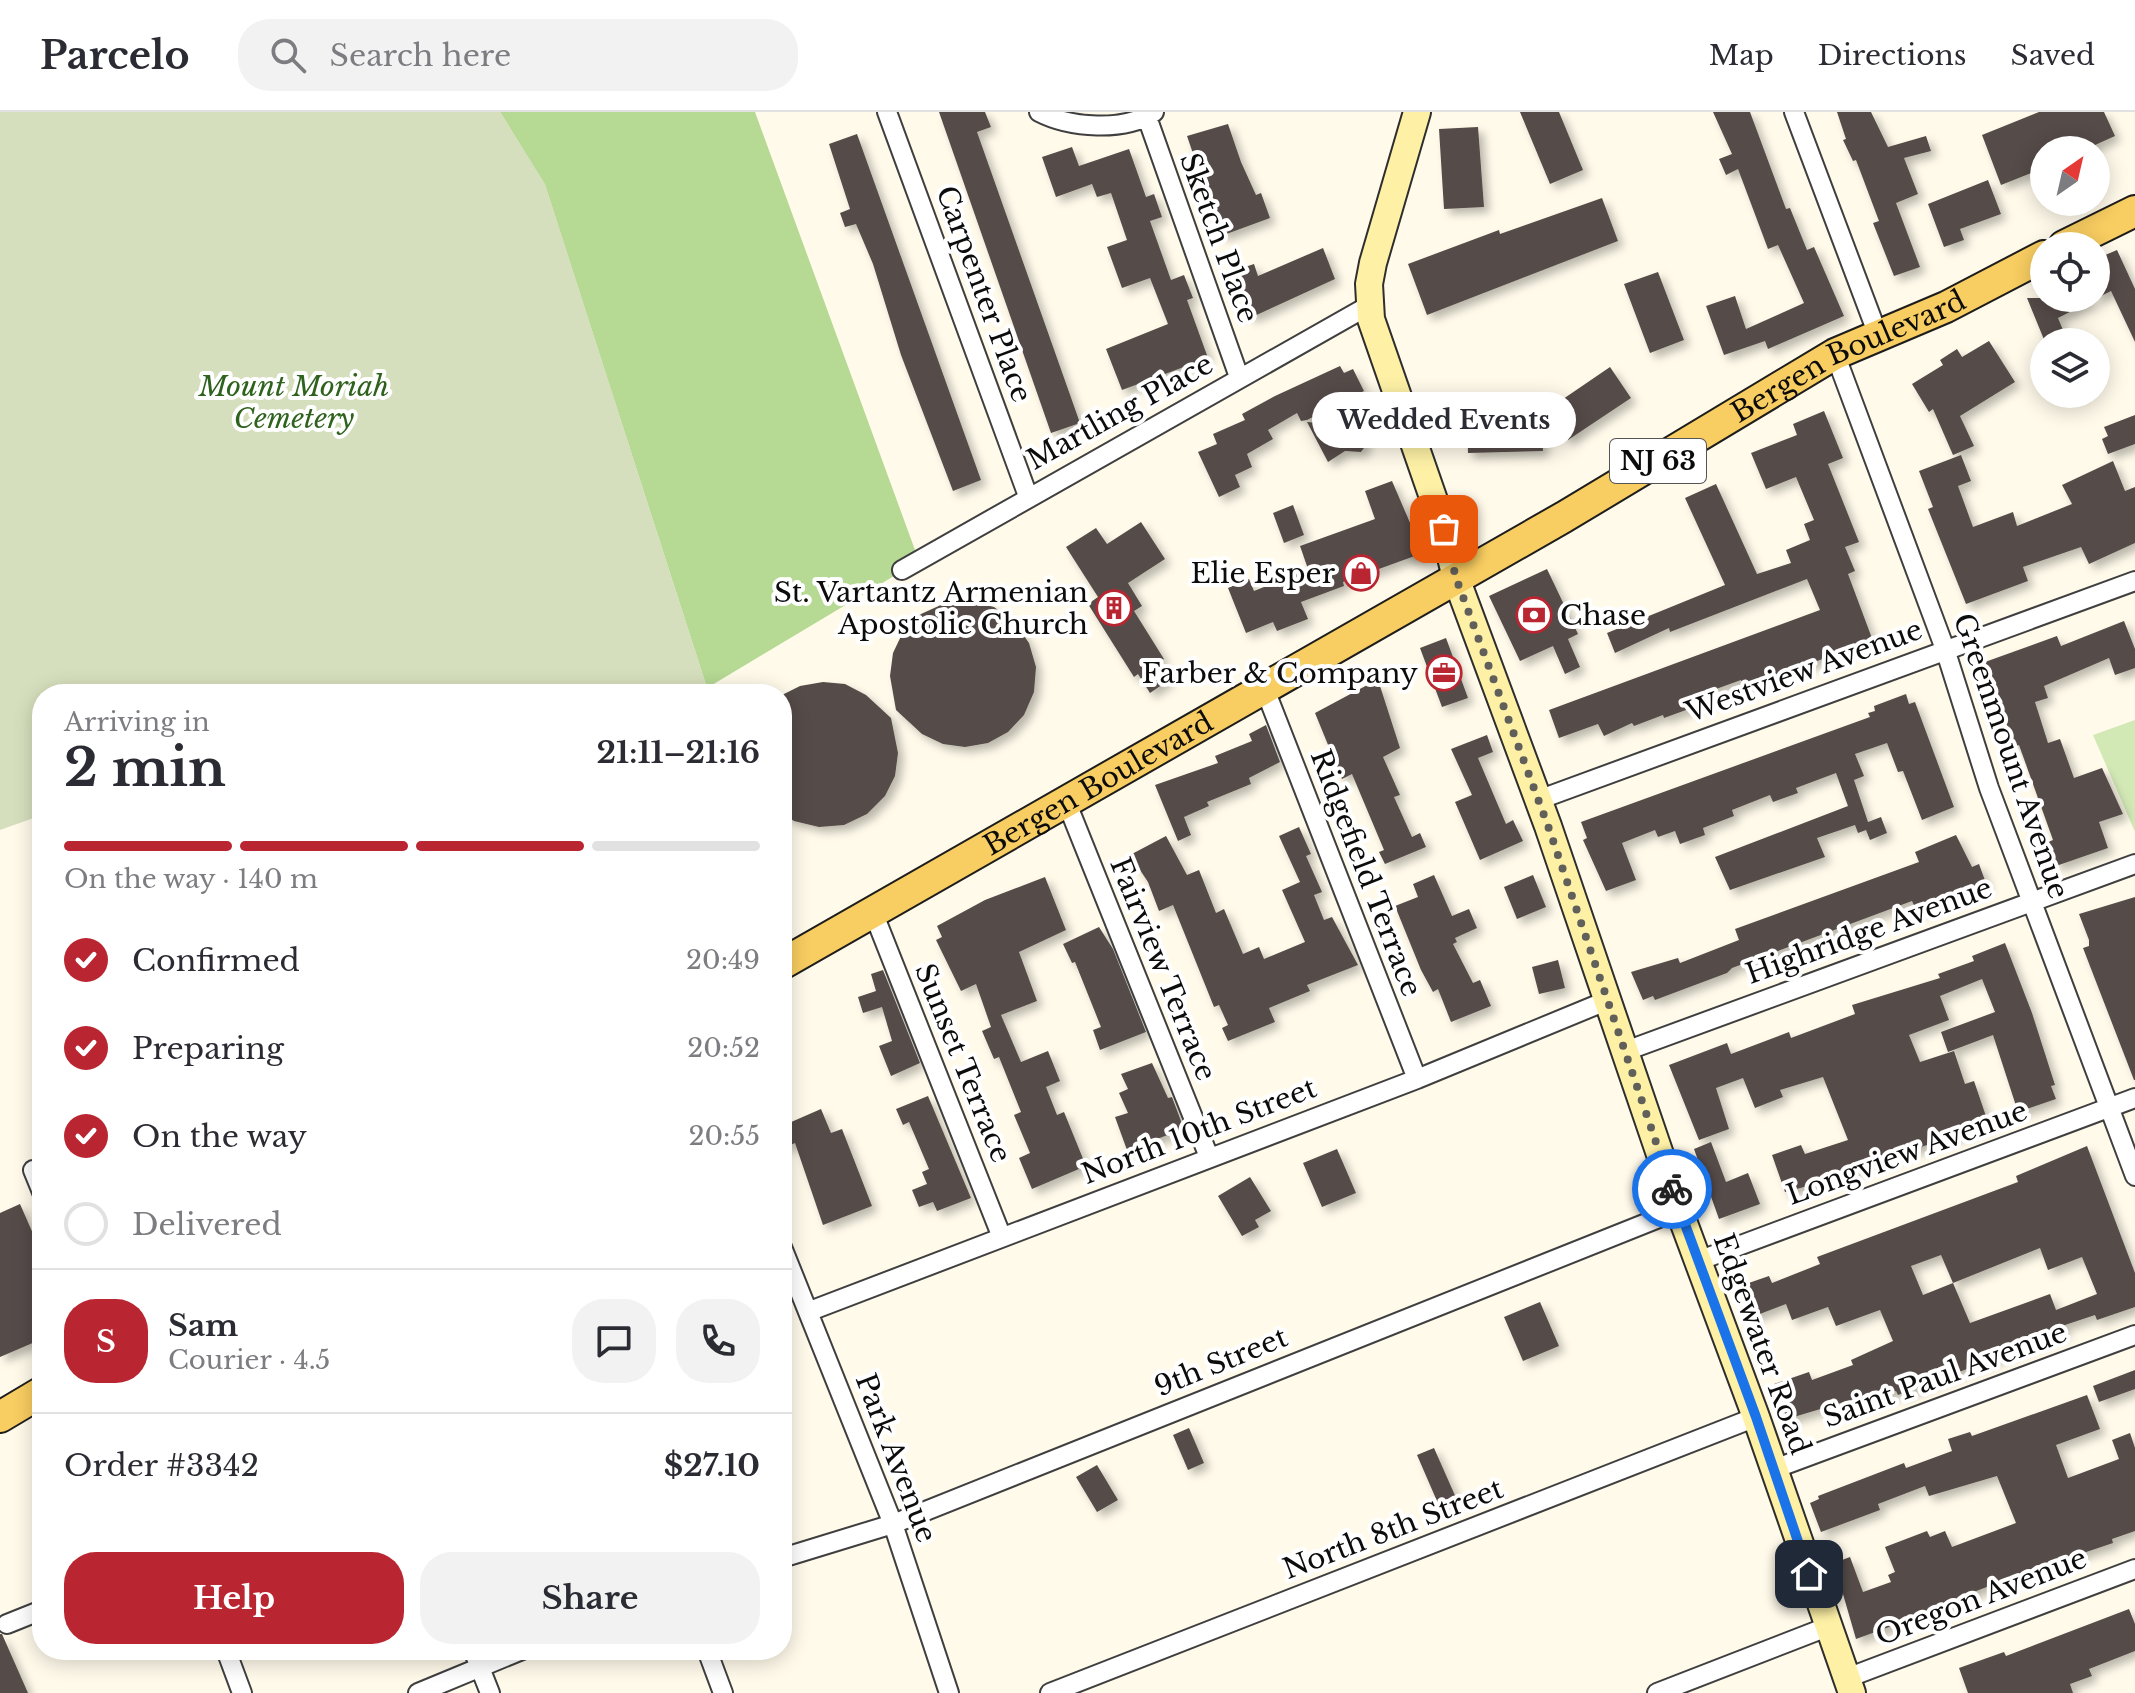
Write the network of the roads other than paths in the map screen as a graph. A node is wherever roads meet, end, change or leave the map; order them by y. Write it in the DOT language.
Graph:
graph roads {
  1 [pos="887,112"];
  2 [pos="1039,112"];
  3 [pos="1417,112"];
  4 [pos="1794,112"];
  5 [pos="1150,114"];
  6 [pos="2135,211"];
  7 [pos="2092,232"];
  8 [pos="2030,263"];
  9 [pos="1368,306"];
  10 [pos="1878,335"];
  11 [pos="1835,354"];
  12 [pos="1239,377"];
  13 [pos="1028,496"];
  14 [pos="902,570"];
  15 [pos="1456,578"];
  16 [pos="2135,581"];
  17 [pos="1945,649"];
  18 [pos="1264,687"];
  19 [pos="1538,800"];
  20 [pos="1066,801"];
  21 [pos="2135,864"];
  22 [pos="2032,900"];
  23 [pos="873,912"];
  24 [pos="792,958"];
  25 [pos="1606,1001"];
  26 [pos="1623,1052"];
  27 [pos="1417,1079"];
  28 [pos="2135,1098"];
  29 [pos="2110,1107"];
  30 [pos="1209,1157"];
  31 [pos="2135,1176"];
  32 [pos="1679,1210"];
  33 [pos="1001,1235"];
  34 [pos="1698,1261"];
  35 [pos="792,1270"];
  36 [pos="810,1311"];
  37 [pos="2135,1335"];
  38 [pos="32,1398"];
  39 [pos="0,1417"];
  40 [pos="1756,1417"];
  41 [pos="1774,1469"];
  42 [pos="893,1524"];
  43 [pos="792,1555"];
  44 [pos="2135,1569"];
  45 [pos="32,1614"];
  46 [pos="7,1624"];
  47 [pos="1827,1627"];
  48 [pos="230,1660"];
  49 [pos="473,1660"];
  50 [pos="477,1660"];
  51 [pos="711,1660"];
  52 [pos="1849,1686"];
  53 [pos="242,1693"];
  54 [pos="418,1693"];
  55 [pos="490,1693"];
  56 [pos="723,1693"];
  57 [pos="949,1693"];
  58 [pos="1050,1693"];
  59 [pos="1657,1693"];
  1 -- 13 [label="street, Carpenter Place"];
  2 -- 5 [label="street"];
  3 -- 9 [label="street"];
  4 -- 10 [label="street"];
  5 -- 12 [label="street, Sketch Place"];
  6 -- 7 [label="main road"];
  8 -- 10 [label="main road, Bergen Boulevard / NJ 63"];
  9 -- 12 [label="street, Martling Place"];
  9 -- 15 [label="street, Edgewater Road"];
  10 -- 11 [label="main road, Bergen Boulevard / NJ 63"];
  11 -- 15 [label="main road, Bergen Boulevard / NJ 63"];
  11 -- 17 [label="street, Greenmount Avenue"];
  12 -- 13 [label="street, Martling Place"];
  13 -- 14 [label="street, Martling Place"];
  15 -- 18 [label="main road, Bergen Boulevard / NJ 63"];
  15 -- 19 [label="street, Edgewater Road"];
  16 -- 17 [label="street, Westview Avenue"];
  17 -- 19 [label="street, Westview Avenue"];
  17 -- 22 [label="street, Greenmount Avenue"];
  18 -- 20 [label="main road, Bergen Boulevard / NJ 63"];
  18 -- 27 [label="street, Ridgefield Terrace"];
  19 -- 25 [label="street, Edgewater Road"];
  20 -- 23 [label="main road, Bergen Boulevard / NJ 63"];
  20 -- 30 [label="street, Fairview Terrace"];
  21 -- 22 [label="street, Highridge Avenue"];
  22 -- 26 [label="street, Highridge Avenue"];
  22 -- 29 [label="street, Greenmount Avenue"];
  23 -- 24 [label="main road, Bergen Boulevard / NJ 63"];
  23 -- 33 [label="street, Sunset Terrace"];
  25 -- 26 [label="street, Edgewater Road"];
  25 -- 27 [label="street, North 10th Street"];
  26 -- 32 [label="street, Edgewater Road"];
  27 -- 30 [label="street, North 10th Street"];
  28 -- 29 [label="street, Longview Avenue"];
  29 -- 31 [label="street, Greenmount Avenue"];
  29 -- 34 [label="street, Longview Avenue"];
  30 -- 33 [label="street, North 10th Street"];
  32 -- 34 [label="street, Edgewater Road"];
  32 -- 42 [label="street, 9th Street"];
  33 -- 36 [label="street, North 10th Street"];
  34 -- 40 [label="street, Edgewater Road"];
  35 -- 36 [label="street, Park Avenue"];
  36 -- 42 [label="street, Park Avenue"];
  37 -- 41 [label="street, Saint Paul Avenue"];
  38 -- 39 [label="main road"];
  40 -- 41 [label="street, Edgewater Road"];
  40 -- 58 [label="street, North 8th Street"];
  41 -- 47 [label="street, Edgewater Road"];
  42 -- 43 [label="street, 9th Street"];
  42 -- 57 [label="street, Park Avenue"];
  44 -- 52 [label="street, Oregon Avenue"];
  45 -- 46 [label="street"];
  47 -- 52 [label="street, Edgewater Road"];
  47 -- 59 [label="street"];
  48 -- 53 [label="street"];
  49 -- 54 [label="street"];
  50 -- 55 [label="street"];
  51 -- 56 [label="street"];
}
